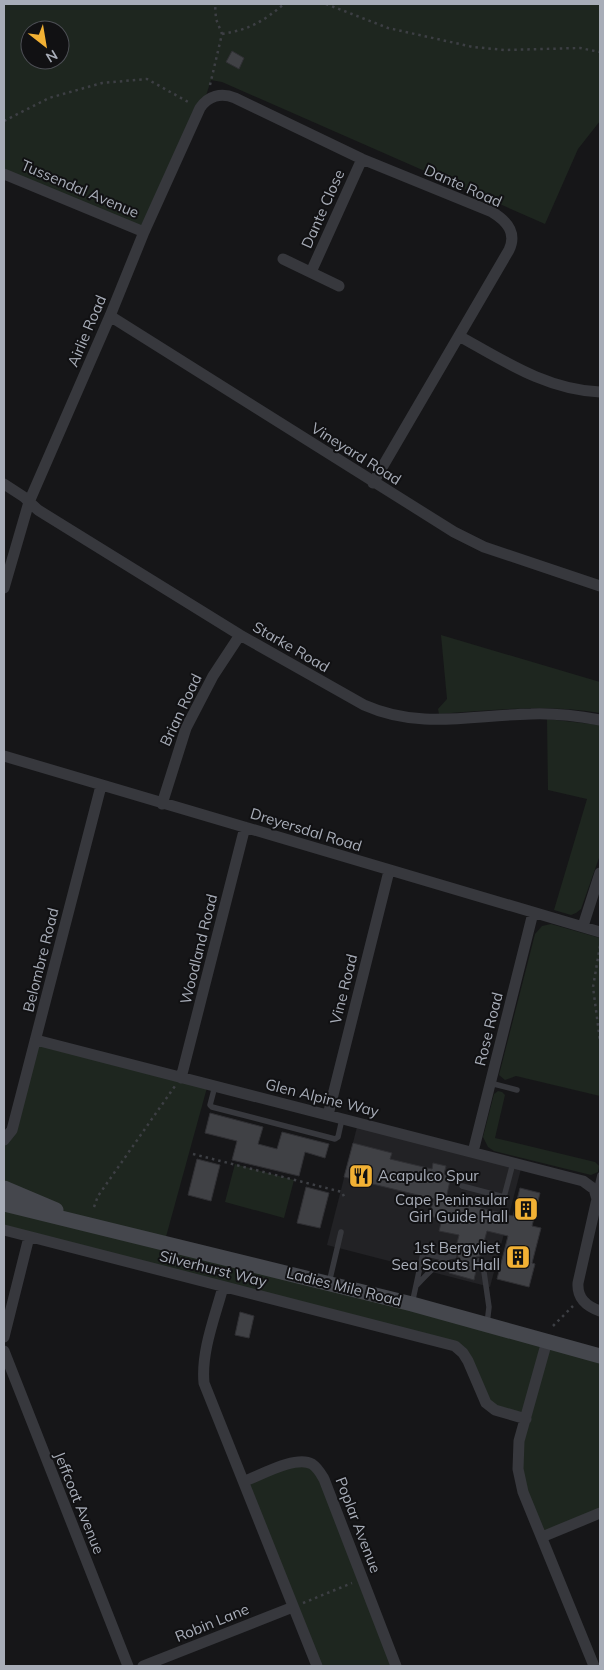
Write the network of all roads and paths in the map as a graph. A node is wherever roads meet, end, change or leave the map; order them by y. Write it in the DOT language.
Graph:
graph roads {
  1 [pos="215,4"];
  2 [pos="284,4"];
  3 [pos="326,4"];
  4 [pos="222,34"];
  5 [pos="600,52"];
  6 [pos="203,105"];
  7 [pos="4,121"];
  8 [pos="362,159"];
  9 [pos="4,174"];
  10 [pos="144,232"];
  11 [pos="283,259"];
  12 [pos="311,272"];
  13 [pos="339,286"];
  14 [pos="110,316"];
  15 [pos="459,336"];
  16 [pos="600,392"];
  17 [pos="374,483"];
  18 [pos="4,484"];
  19 [pos="29,502"];
  20 [pos="600,586"];
  21 [pos="4,588"];
  22 [pos="240,635"];
  23 [pos="600,720"];
  24 [pos="4,756"];
  25 [pos="102,786"];
  26 [pos="162,804"];
  27 [pos="245,827"];
  28 [pos="389,871"];
  29 [pos="600,873"];
  30 [pos="534,913"];
  31 [pos="582,926"];
  32 [pos="600,932"];
  33 [pos="600,946"];
  34 [pos="36,1040"];
  35 [pos="600,1041"];
  36 [pos="181,1078"];
  37 [pos="490,1083"];
  38 [pos="215,1086"];
  39 [pos="517,1090"];
  40 [pos="328,1115"];
  41 [pos="342,1119"];
  42 [pos="4,1140"];
  43 [pos="473,1152"];
  44 [pos="193,1154"];
  45 [pos="513,1163"];
  46 [pos="600,1175"];
  47 [pos="462,1186"];
  48 [pos="4,1188"];
  49 [pos="596,1194"];
  50 [pos="345,1199"];
  51 [pos="4,1204"];
  52 [pos="94,1207"];
  53 [pos="87,1224"];
  54 [pos="4,1230"];
  55 [pos="341,1232"];
  56 [pos="29,1237"];
  57 [pos="454,1256"];
  58 [pos="444,1258"];
  59 [pos="479,1261"];
  60 [pos="329,1283"];
  61 [pos="416,1286"];
  62 [pos="223,1287"];
  63 [pos="581,1298"];
  64 [pos="412,1304"];
  65 [pos="600,1311"];
  66 [pos="487,1324"];
  67 [pos="553,1326"];
  68 [pos="4,1337"];
  69 [pos="547,1341"];
  70 [pos="4,1351"];
  71 [pos="600,1356"];
  72 [pos="526,1419"];
  73 [pos="244,1482"];
  74 [pos="600,1513"];
  75 [pos="542,1538"];
  76 [pos="363,1579"];
  77 [pos="293,1607"];
  78 [pos="128,1666"];
  79 [pos="143,1666"];
  80 [pos="317,1666"];
  81 [pos="396,1666"];
  82 [pos="594,1666"];
  1 -- 4 [label="path"];
  2 -- 4 [label="path"];
  3 -- 5 [label="path"];
  4 -- 6 [label="path"];
  6 -- 7 [label="path"];
  6 -- 8 [label="street, Dante Road"];
  6 -- 10 [label="street, Airlie Road"];
  8 -- 12 [label="street, Dante Close"];
  8 -- 15 [label="street, Dante Road"];
  9 -- 10 [label="street, Tussendal Avenue"];
  10 -- 14 [label="street, Airlie Road"];
  11 -- 12 [label="street, Dante Close"];
  12 -- 13 [label="street, Dante Close"];
  14 -- 17 [label="street, Vineyard Road"];
  14 -- 19 [label="street, Airlie Road"];
  15 -- 16 [label="street"];
  15 -- 17 [label="street, Dante Road"];
  17 -- 20 [label="street, Vineyard Road"];
  18 -- 19 [label="street, Starke Road"];
  19 -- 21 [label="street, Airlie Road"];
  19 -- 22 [label="street, Starke Road"];
  22 -- 23 [label="street, Starke Road"];
  22 -- 26 [label="street, Brian Road"];
  24 -- 25 [label="street, Dreyersdal Road"];
  25 -- 26 [label="street, Dreyersdal Road"];
  25 -- 34 [label="street, Belombre Road"];
  26 -- 27 [label="street, Dreyersdal Road"];
  27 -- 28 [label="street, Dreyersdal Road"];
  27 -- 36 [label="street, Woodland Road"];
  28 -- 30 [label="street, Dreyersdal Road"];
  28 -- 40 [label="street, Vine Road"];
  29 -- 31 [label="street"];
  30 -- 31 [label="street, Dreyersdal Road"];
  30 -- 37 [label="street, Rose Road"];
  31 -- 32 [label="street, Dreyersdal Road"];
  33 -- 35 [label="path"];
  34 -- 36 [label="street, Glen Alpine Way"];
  34 -- 42 [label="street, Belombre Road"];
  36 -- 38 [label="street, Glen Alpine Way"];
  36 -- 52 [label="path"];
  37 -- 39 [label="lane"];
  37 -- 43 [label="street, Rose Road"];
  38 -- 40 [label="street, Glen Alpine Way"];
  38 -- 41 [label="lane"];
  40 -- 41 [label="street, Glen Alpine Way"];
  41 -- 43 [label="street, Glen Alpine Way"];
  43 -- 45 [label="street, Glen Alpine Way"];
  44 -- 50 [label="path"];
  45 -- 47 [label="lane"];
  45 -- 49 [label="street, Glen Alpine Way"];
  46 -- 49 [label="lane"];
  48 -- 53 [label="main road, Ladies Mile Road"];
  49 -- 63 [label="street"];
  51 -- 53 [label="main road, Ladies Mile Road"];
  53 -- 60 [label="main road, Ladies Mile Road"];
  54 -- 56 [label="street, Silverhurst Way"];
  55 -- 60 [label="lane"];
  56 -- 62 [label="street, Silverhurst Way"];
  56 -- 68 [label="street"];
  57 -- 58 [label="lane"];
  58 -- 61 [label="lane"];
  58 -- 61 [label="lane"];
  59 -- 66 [label="lane"];
  60 -- 64 [label="main road, Ladies Mile Road"];
  61 -- 64 [label="lane"];
  62 -- 72 [label="street, Silverhurst Way"];
  62 -- 73 [label="street"];
  63 -- 65 [label="street"];
  63 -- 67 [label="path"];
  64 -- 66 [label="main road, Ladies Mile Road"];
  66 -- 69 [label="main road, Ladies Mile Road"];
  69 -- 71 [label="main road, Ladies Mile Road"];
  69 -- 72 [label="street"];
  70 -- 78 [label="street, Jeffcoat Avenue"];
  72 -- 75 [label="street"];
  73 -- 76 [label="street, Poplar Avenue"];
  73 -- 77 [label="street"];
  74 -- 75 [label="street"];
  75 -- 82 [label="street"];
  76 -- 77 [label="path"];
  76 -- 81 [label="street, Poplar Avenue"];
  77 -- 79 [label="street, Robin Lane"];
  77 -- 80 [label="street"];
}
